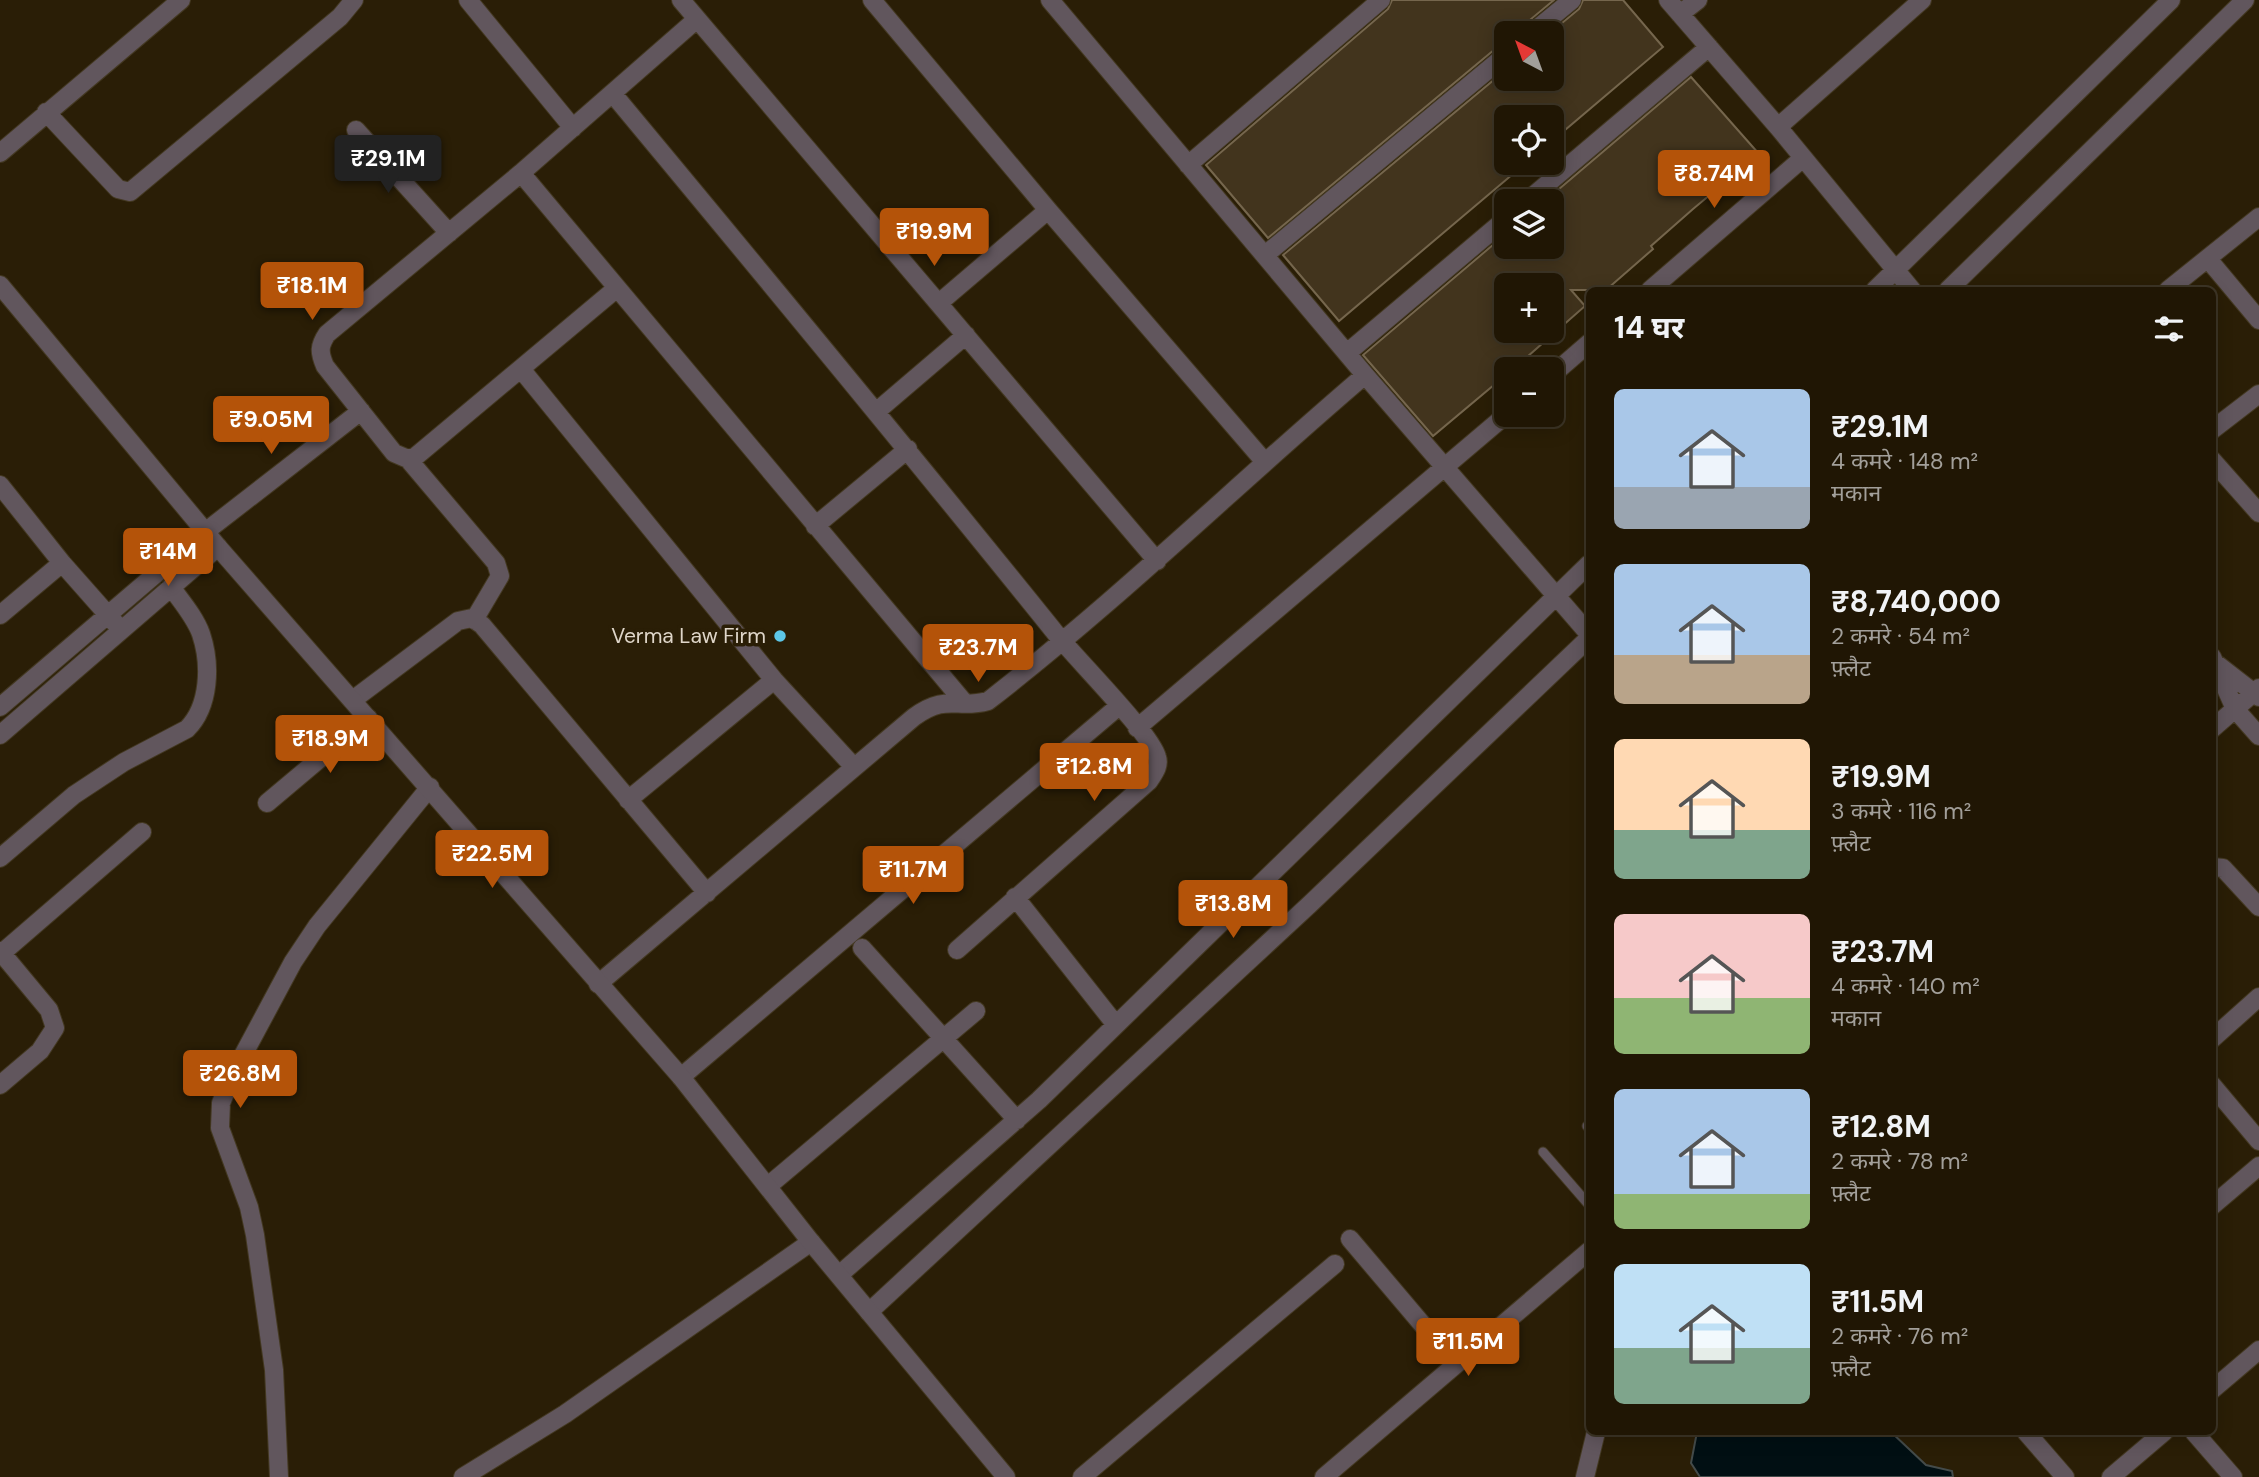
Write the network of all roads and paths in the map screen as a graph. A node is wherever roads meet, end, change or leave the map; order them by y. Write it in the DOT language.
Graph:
graph roads {
  1 [pos="181,0"];
  2 [pos="354,0"];
  3 [pos="468,0"];
  4 [pos="681,0"];
  5 [pos="872,0"];
  6 [pos="1050,0"];
  7 [pos="1381,0"];
  8 [pos="1572,0"];
  9 [pos="1668,0"];
  10 [pos="1698,0"];
  11 [pos="1922,0"];
  12 [pos="2171,0"];
  13 [pos="2245,0"];
  14 [pos="1681,14"];
  15 [pos="697,19"];
  16 [pos="1547,21"];
  17 [pos="1709,47"];
  18 [pos="1494,65"];
  19 [pos="613,94"];
  20 [pos="46,112"];
  21 [pos="1779,127"];
  22 [pos="573,128"];
  23 [pos="356,130"];
  24 [pos="0,153"];
  25 [pos="1803,158"];
  26 [pos="1188,165"];
  27 [pos="522,173"];
  28 [pos="1541,189"];
  29 [pos="1048,210"];
  30 [pos="2259,217"];
  31 [pos="1494,229"];
  32 [pos="449,233"];
  33 [pos="1265,255"];
  34 [pos="2207,259"];
  35 [pos="1895,272"];
  36 [pos="0,285"];
  37 [pos="1653,287"];
  38 [pos="1878,287"];
  39 [pos="1909,287"];
  40 [pos="1951,287"];
  41 [pos="2172,287"];
  42 [pos="617,288"];
  43 [pos="939,303"];
  44 [pos="2259,320"];
  45 [pos="966,335"];
  46 [pos="1586,346"];
  47 [pos="1347,353"];
  48 [pos="1564,365"];
  49 [pos="521,369"];
  50 [pos="1365,375"];
  51 [pos="2259,394"];
  52 [pos="361,411"];
  53 [pos="877,411"];
  54 [pos="1494,425"];
  55 [pos="2216,427"];
  56 [pos="908,449"];
  57 [pos="408,459"];
  58 [pos="1264,461"];
  59 [pos="2216,465"];
  60 [pos="1445,468"];
  61 [pos="0,485"];
  62 [pos="2259,513"];
  63 [pos="814,526"];
  64 [pos="205,532"];
  65 [pos="218,547"];
  66 [pos="1157,561"];
  67 [pos="62,563"];
  68 [pos="1586,567"];
  69 [pos="171,587"];
  70 [pos="1557,596"];
  71 [pos="107,614"];
  72 [pos="0,615"];
  73 [pos="474,620"];
  74 [pos="120,630"];
  75 [pos="1586,632"];
  76 [pos="1586,639"];
  77 [pos="1063,643"];
  78 [pos="2216,662"];
  79 [pos="2216,666"];
  80 [pos="774,680"];
  81 [pos="2258,692"];
  82 [pos="354,699"];
  83 [pos="963,701"];
  84 [pos="1119,706"];
  85 [pos="0,707"];
  86 [pos="2235,709"];
  87 [pos="368,718"];
  88 [pos="2216,726"];
  89 [pos="1137,728"];
  90 [pos="0,735"];
  91 [pos="2259,736"];
  92 [pos="854,767"];
  93 [pos="430,787"];
  94 [pos="628,800"];
  95 [pos="267,803"];
  96 [pos="142,832"];
  97 [pos="0,858"];
  98 [pos="2216,868"];
  99 [pos="707,893"];
  100 [pos="1015,897"];
  101 [pos="2259,907"];
  102 [pos="862,948"];
  103 [pos="957,950"];
  104 [pos="1,952"];
  105 [pos="598,984"];
  106 [pos="2259,997"];
  107 [pos="976,1011"];
  108 [pos="1116,1024"];
  109 [pos="2216,1035"];
  110 [pos="942,1038"];
  111 [pos="681,1077"];
  112 [pos="0,1085"];
  113 [pos="2216,1089"];
  114 [pos="1017,1120"];
  115 [pos="2259,1141"];
  116 [pos="1543,1152"];
  117 [pos="2259,1166"];
  118 [pos="768,1186"];
  119 [pos="1586,1202"];
  120 [pos="2216,1203"];
  121 [pos="1350,1239"];
  122 [pos="811,1242"];
  123 [pos="1586,1254"];
  124 [pos="1335,1264"];
  125 [pos="839,1275"];
  126 [pos="869,1312"];
  127 [pos="2259,1350"];
  128 [pos="1455,1363"];
  129 [pos="2216,1387"];
  130 [pos="1595,1435"];
  131 [pos="2029,1435"];
  132 [pos="2161,1435"];
  133 [pos="2197,1435"];
  134 [pos="279,1477"];
  135 [pos="463,1477"];
  136 [pos="1006,1477"];
  137 [pos="1082,1477"];
  138 [pos="1324,1477"];
  139 [pos="1585,1477"];
  140 [pos="2066,1477"];
  141 [pos="2112,1477"];
  142 [pos="2233,1477"];
  1 -- 20 [label="street"];
  2 -- 20 [label="street"];
  3 -- 22 [label="street"];
  4 -- 15 [label="street"];
  5 -- 29 [label="street"];
  6 -- 26 [label="street"];
  7 -- 26 [label="street"];
  8 -- 16 [label="street"];
  9 -- 14 [label="street"];
  10 -- 14 [label="street"];
  11 -- 21 [label="street"];
  12 -- 35 [label="street"];
  13 -- 40 [label="street"];
  14 -- 17 [label="street"];
  15 -- 19 [label="street"];
  15 -- 43 [label="street"];
  17 -- 21 [label="street"];
  17 -- 28 [label="street"];
  18 -- 33 [label="street"];
  19 -- 22 [label="street"];
  19 -- 53 [label="street"];
  20 -- 24 [label="street"];
  21 -- 25 [label="street"];
  22 -- 27 [label="street"];
  23 -- 32 [label="street"];
  25 -- 35 [label="street"];
  25 -- 37 [label="street"];
  26 -- 33 [label="street"];
  27 -- 32 [label="street"];
  27 -- 42 [label="street"];
  29 -- 43 [label="street"];
  29 -- 58 [label="street"];
  30 -- 34 [label="street"];
  31 -- 47 [label="street"];
  32 -- 52 [label="street"];
  33 -- 47 [label="street"];
  34 -- 41 [label="street"];
  34 -- 44 [label="street"];
  35 -- 38 [label="street"];
  35 -- 39 [label="street"];
  36 -- 64 [label="street"];
  42 -- 49 [label="street"];
  42 -- 63 [label="street"];
  43 -- 45 [label="street"];
  45 -- 53 [label="street"];
  45 -- 66 [label="street"];
  46 -- 48 [label="street"];
  47 -- 50 [label="street"];
  49 -- 57 [label="street"];
  49 -- 80 [label="street"];
  50 -- 58 [label="street"];
  50 -- 60 [label="street"];
  51 -- 55 [label="street"];
  52 -- 57 [label="street"];
  52 -- 64 [label="street"];
  53 -- 56 [label="street"];
  54 -- 60 [label="street"];
  56 -- 63 [label="street"];
  56 -- 77 [label="street"];
  57 -- 73 [label="street"];
  58 -- 66 [label="street"];
  59 -- 62 [label="street"];
  60 -- 70 [label="street"];
  60 -- 89 [label="street"];
  61 -- 67 [label="street"];
  63 -- 83 [label="street"];
  64 -- 65 [label="street"];
  64 -- 71 [label="street"];
  65 -- 69 [label="street"];
  65 -- 82 [label="street"];
  66 -- 77 [label="street"];
  67 -- 71 [label="street"];
  67 -- 72 [label="street"];
  68 -- 70 [label="street"];
  69 -- 74 [label="street"];
  69 -- 97 [label="street"];
  70 -- 75 [label="street"];
  70 -- 108 [label="street"];
  71 -- 74 [label="street"];
  71 -- 85 [label="street"];
  73 -- 82 [label="street"];
  73 -- 94 [label="street"];
  74 -- 90 [label="street"];
  76 -- 126 [label="street"];
  77 -- 83 [label="street"];
  77 -- 84 [label="street"];
  78 -- 81 [label="street"];
  79 -- 86 [label="street"];
  80 -- 92 [label="street"];
  80 -- 94 [label="street"];
  81 -- 86 [label="street"];
  82 -- 87 [label="street"];
  83 -- 92 [label="street"];
  84 -- 89 [label="street"];
  84 -- 111 [label="street"];
  86 -- 88 [label="street"];
  86 -- 91 [label="street"];
  87 -- 93 [label="street"];
  87 -- 95 [label="street"];
  89 -- 100 [label="street"];
  92 -- 99 [label="street"];
  93 -- 105 [label="street"];
  93 -- 134 [label="street"];
  94 -- 99 [label="street"];
  96 -- 104 [label="street"];
  98 -- 101 [label="street"];
  99 -- 105 [label="street"];
  100 -- 103 [label="street"];
  100 -- 108 [label="street"];
  102 -- 110 [label="street"];
  104 -- 112 [label="street"];
  105 -- 111 [label="street"];
  106 -- 109 [label="street"];
  107 -- 110 [label="street"];
  108 -- 114 [label="street"];
  110 -- 114 [label="street"];
  110 -- 118 [label="street"];
  111 -- 118 [label="street"];
  113 -- 115 [label="street"];
  114 -- 125 [label="street"];
  116 -- 119 [label="lane"];
  117 -- 120 [label="street"];
  118 -- 122 [label="street"];
  121 -- 128 [label="street"];
  122 -- 125 [label="street"];
  122 -- 135 [label="street"];
  123 -- 128 [label="street"];
  124 -- 137 [label="street"];
  125 -- 126 [label="street"];
  126 -- 136 [label="street"];
  127 -- 129 [label="street"];
  128 -- 138 [label="street"];
  130 -- 139 [label="street"];
  131 -- 140 [label="street"];
  132 -- 141 [label="street"];
  133 -- 142 [label="street"];
}
